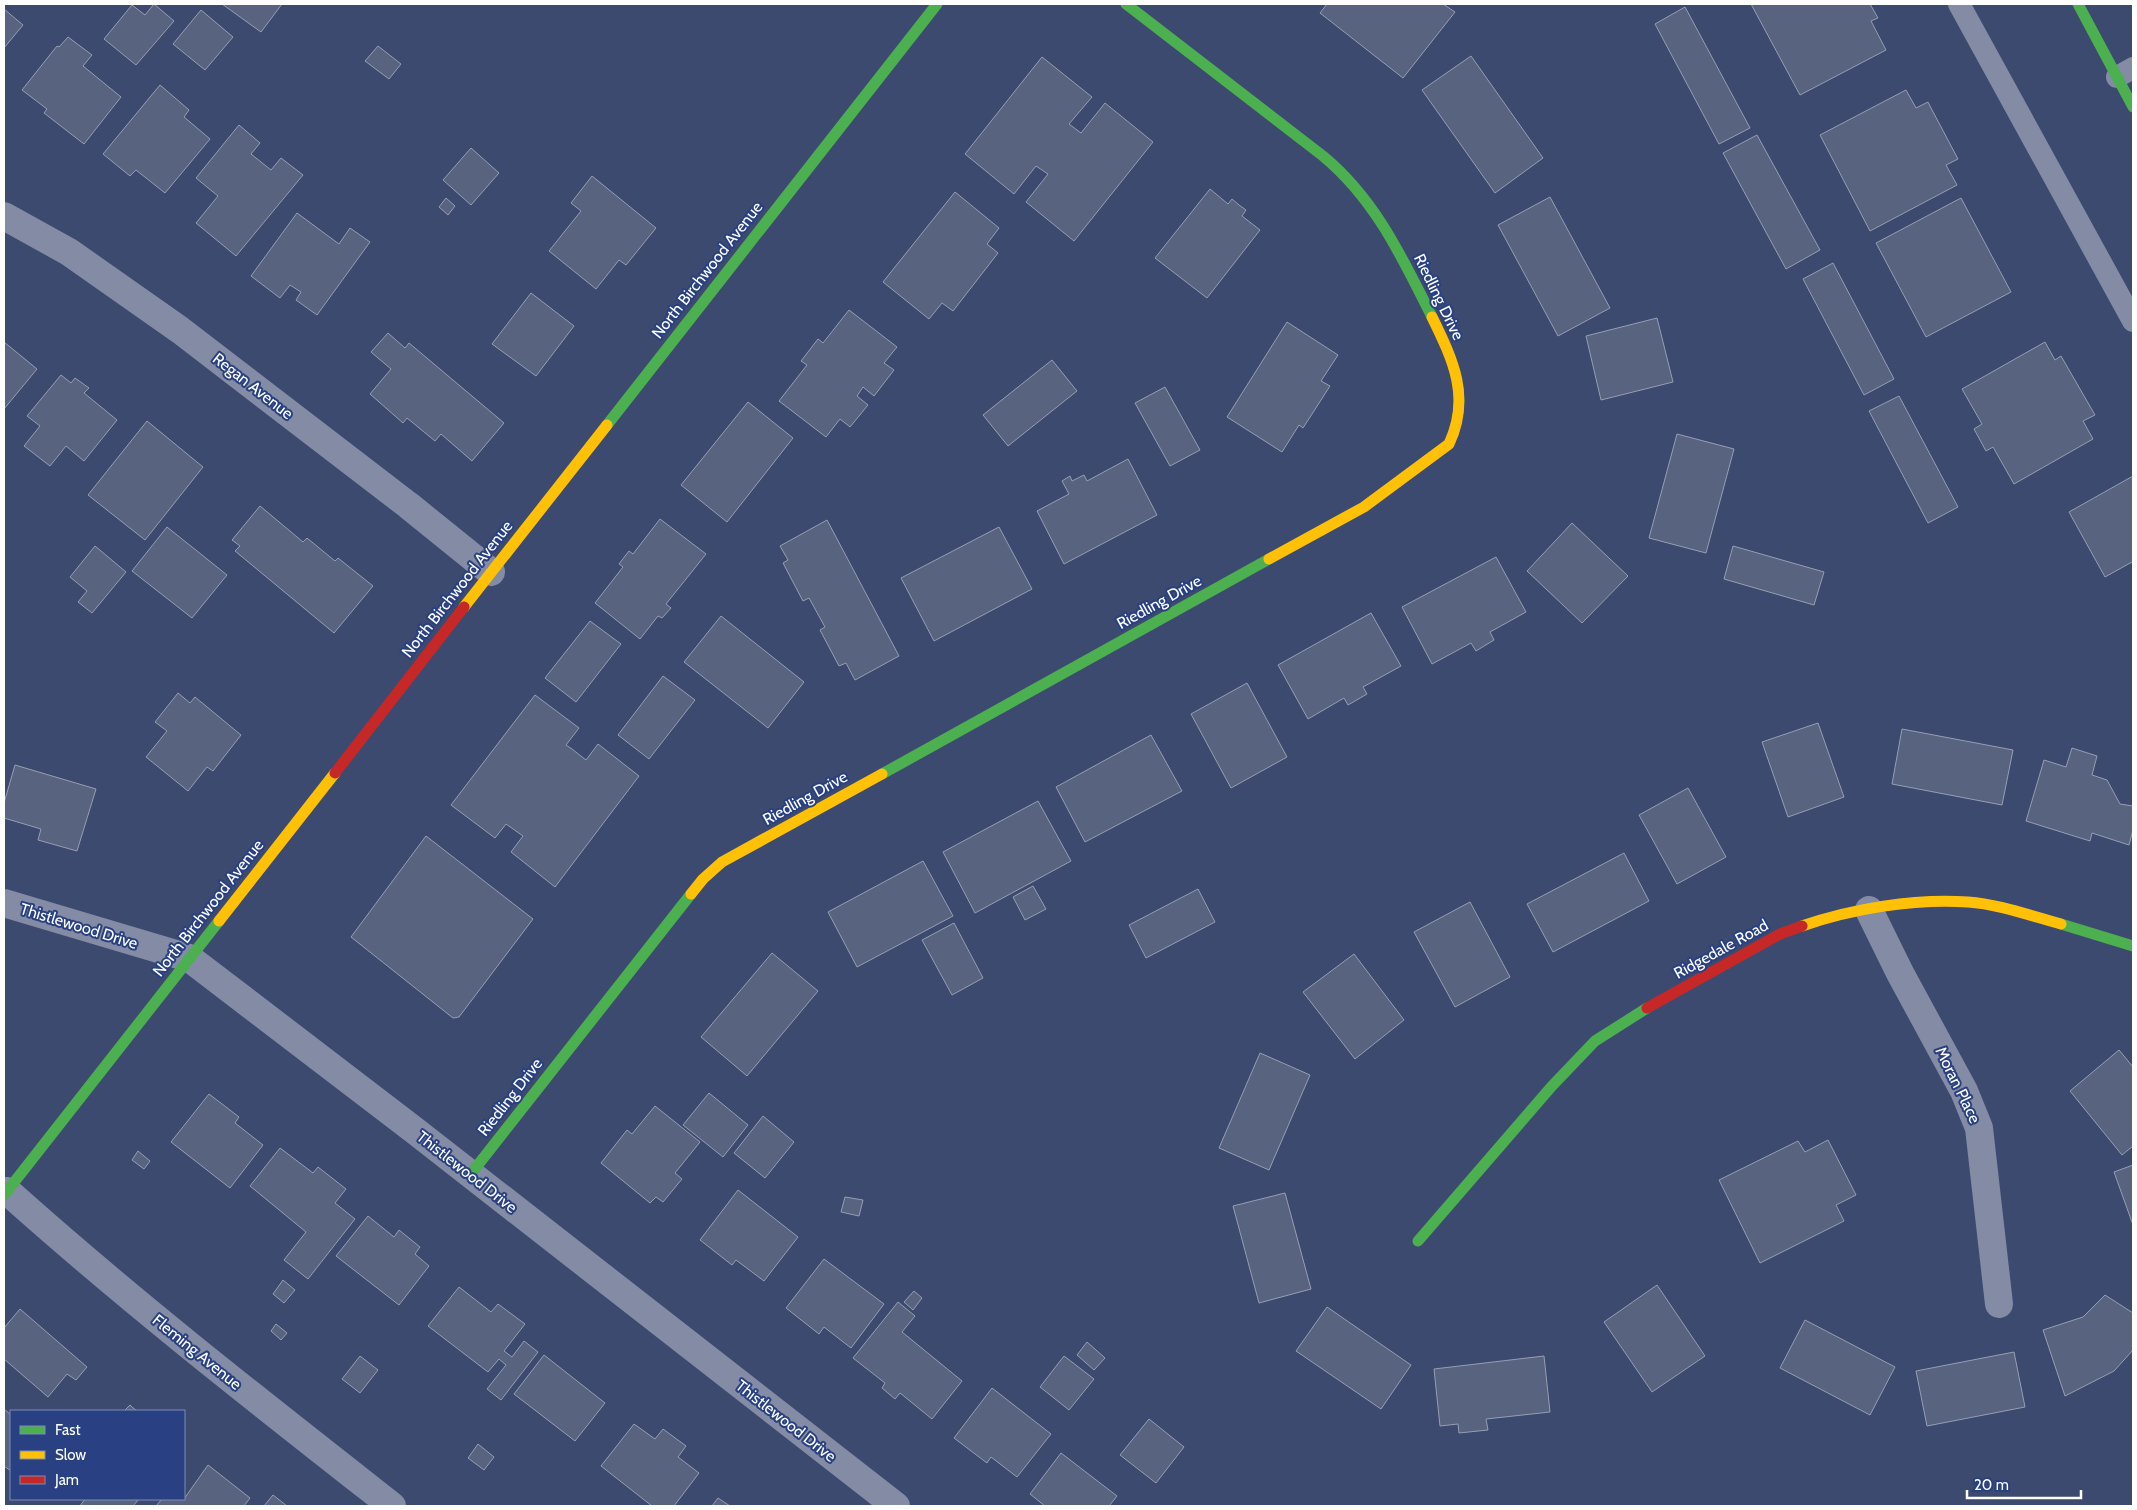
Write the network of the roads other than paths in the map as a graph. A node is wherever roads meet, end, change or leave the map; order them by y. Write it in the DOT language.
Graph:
graph roads {
  1 [pos="937,4"];
  2 [pos="1126,4"];
  3 [pos="1958,4"];
  4 [pos="2078,4"];
  5 [pos="2125,73"];
  6 [pos="2133,107"];
  7 [pos="4,216"];
  8 [pos="2133,321"];
  9 [pos="491,572"];
  10 [pos="4,903"];
  11 [pos="1869,910"];
  12 [pos="2133,946"];
  13 [pos="190,958"];
  14 [pos="470,1175"];
  15 [pos="5,1193"];
  16 [pos="1418,1241"];
  17 [pos="2000,1304"];
  18 [pos="392,1506"];
  19 [pos="896,1506"];
  1 -- 9 [label="street, North Birchwood Avenue"];
  2 -- 14 [label="street, Riedling Drive"];
  3 -- 8 [label="lane"];
  4 -- 5 [label="street"];
  5 -- 6 [label="street"];
  7 -- 9 [label="street, Regan Avenue"];
  9 -- 13 [label="street, North Birchwood Avenue"];
  10 -- 13 [label="street, Thistlewood Drive"];
  11 -- 12 [label="street, Ridgedale Road"];
  11 -- 16 [label="street, Ridgedale Road"];
  11 -- 17 [label="street, Moran Place"];
  13 -- 14 [label="street, Thistlewood Drive"];
  13 -- 15 [label="street, North Birchwood Avenue"];
  14 -- 19 [label="street, Thistlewood Drive"];
  15 -- 18 [label="street, Fleming Avenue"];
}
